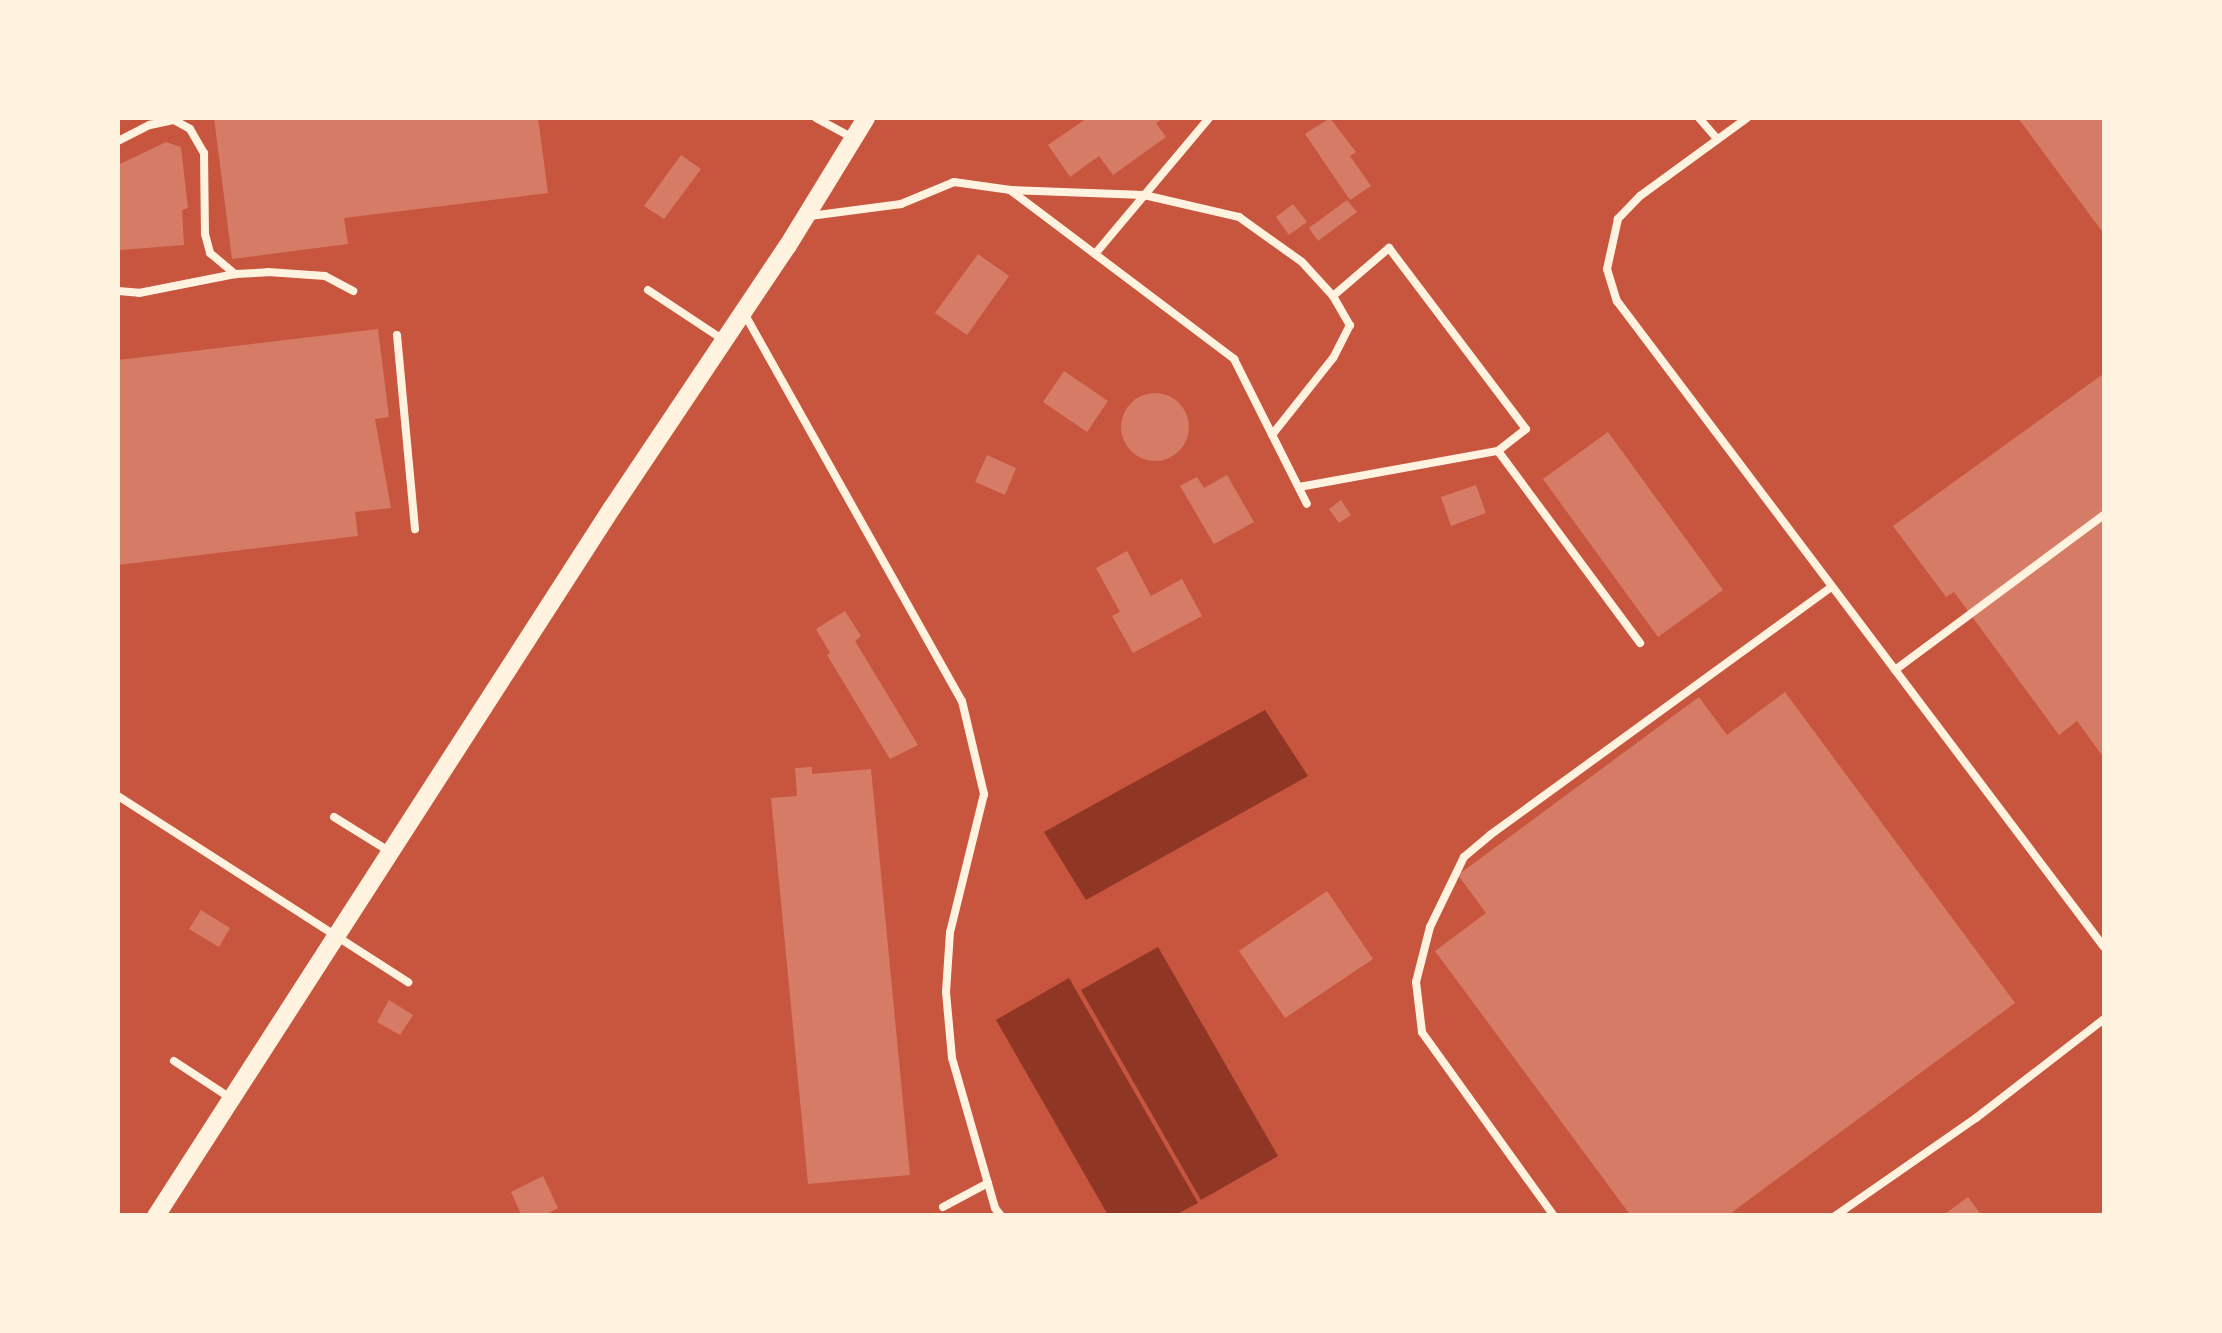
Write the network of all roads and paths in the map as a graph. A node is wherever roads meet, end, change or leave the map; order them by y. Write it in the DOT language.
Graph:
graph roads {
  1 [pos="174,118"];
  2 [pos="816,118"];
  3 [pos="866,118"];
  4 [pos="1209,118"];
  5 [pos="1699,118"];
  6 [pos="1747,118"];
  7 [pos="853,138"];
  8 [pos="1718,139"];
  9 [pos="118,142"];
  10 [pos="1010,190"];
  11 [pos="1144,195"];
  12 [pos="806,217"];
  13 [pos="1095,254"];
  14 [pos="235,274"];
  15 [pos="118,290"];
  16 [pos="648,290"];
  17 [pos="354,291"];
  18 [pos="1334,296"];
  19 [pos="744,313"];
  20 [pos="397,335"];
  21 [pos="725,341"];
  22 [pos="1272,435"];
  23 [pos="1498,451"];
  24 [pos="1299,488"];
  25 [pos="1307,504"];
  26 [pos="2104,515"];
  27 [pos="416,529"];
  28 [pos="1830,588"];
  29 [pos="1640,643"];
  30 [pos="1895,670"];
  31 [pos="118,796"];
  32 [pos="334,817"];
  33 [pos="392,852"];
  34 [pos="336,937"];
  35 [pos="2104,947"];
  36 [pos="408,982"];
  37 [pos="2104,1018"];
  38 [pos="174,1062"];
  39 [pos="232,1099"];
  40 [pos="988,1183"];
  41 [pos="943,1208"];
  42 [pos="156,1216"];
  43 [pos="1001,1216"];
  44 [pos="1554,1216"];
  45 [pos="1835,1216"];
  1 -- 9 [label="lane"];
  1 -- 14 [label="lane"];
  2 -- 7 [label="lane"];
  3 -- 7 [label="street"];
  4 -- 11 [label="lane"];
  5 -- 8 [label="lane"];
  6 -- 8 [label="lane"];
  7 -- 12 [label="street"];
  8 -- 28 [label="lane"];
  10 -- 11 [label="lane"];
  10 -- 12 [label="lane"];
  10 -- 13 [label="lane"];
  11 -- 13 [label="lane"];
  11 -- 18 [label="lane"];
  12 -- 19 [label="street"];
  13 -- 22 [label="lane"];
  14 -- 15 [label="lane"];
  14 -- 17 [label="lane"];
  16 -- 21 [label="lane"];
  18 -- 22 [label="lane"];
  18 -- 23 [label="lane"];
  19 -- 21 [label="street"];
  19 -- 40 [label="lane"];
  20 -- 27 [label="lane"];
  21 -- 33 [label="street"];
  22 -- 24 [label="lane"];
  23 -- 24 [label="lane"];
  23 -- 29 [label="lane"];
  24 -- 25 [label="lane"];
  26 -- 30 [label="lane"];
  28 -- 30 [label="lane"];
  28 -- 44 [label="lane"];
  30 -- 35 [label="lane"];
  31 -- 34 [label="lane"];
  32 -- 33 [label="lane"];
  33 -- 34 [label="street"];
  34 -- 36 [label="lane"];
  34 -- 39 [label="street"];
  37 -- 45 [label="lane"];
  38 -- 39 [label="lane"];
  39 -- 42 [label="street"];
  40 -- 41 [label="lane"];
  40 -- 43 [label="lane"];
}
